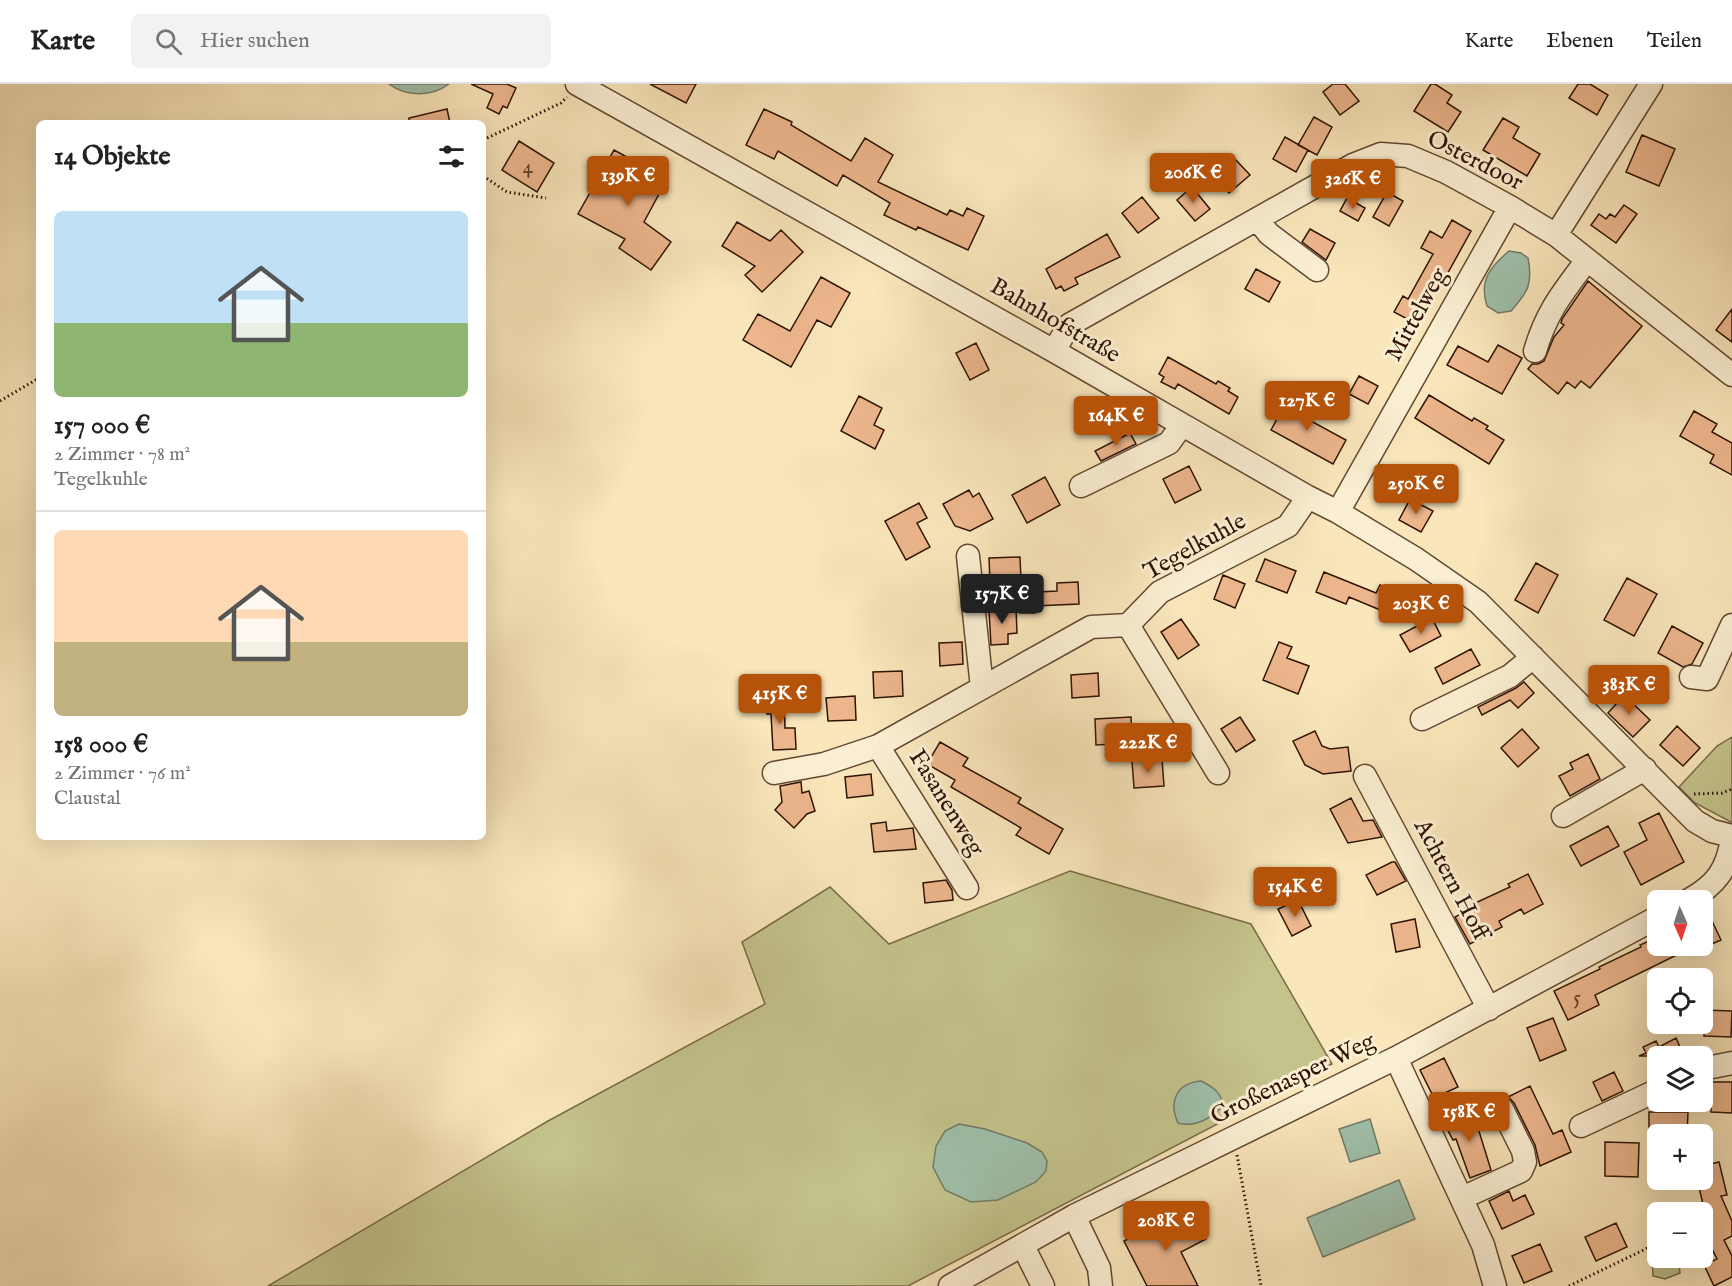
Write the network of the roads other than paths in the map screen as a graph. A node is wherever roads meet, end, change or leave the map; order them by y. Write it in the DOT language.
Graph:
graph roads {
  1 [pos="1651,84"];
  2 [pos="578,85"];
  3 [pos="1510,207"];
  4 [pos="1257,219"];
  5 [pos="1556,234"];
  6 [pos="1587,260"];
  7 [pos="1317,270"];
  8 [pos="1054,351"];
  9 [pos="1535,351"];
  10 [pos="1732,375"];
  11 [pos="1182,425"];
  12 [pos="1080,486"];
  13 [pos="1308,498"];
  14 [pos="1338,512"];
  15 [pos="968,556"];
  16 [pos="1128,625"];
  17 [pos="1732,625"];
  18 [pos="1533,657"];
  19 [pos="1691,677"];
  20 [pos="982,688"];
  21 [pos="1422,719"];
  22 [pos="878,746"];
  23 [pos="1645,769"];
  24 [pos="774,773"];
  25 [pos="1218,773"];
  26 [pos="1365,776"];
  27 [pos="1563,816"];
  28 [pos="1732,837"];
  29 [pos="967,888"];
  30 [pos="1707,890"];
  31 [pos="1647,923"];
  32 [pos="1489,1009"];
  33 [pos="1396,1058"];
  34 [pos="1732,1063"];
  35 [pos="1713,1067"];
  36 [pos="1647,1095"];
  37 [pos="1502,1109"];
  38 [pos="1581,1126"];
  39 [pos="1461,1198"];
  40 [pos="1074,1216"];
  41 [pos="1023,1246"];
  42 [pos="950,1286"];
  43 [pos="1043,1286"];
  44 [pos="1101,1286"];
  45 [pos="1495,1286"];
  1 -- 5 [label="street"];
  2 -- 8 [label="street, Bahnhofstraße"];
  3 -- 4 [label="street, Osterdoor"];
  3 -- 5 [label="street, Osterdoor"];
  3 -- 14 [label="street, Mittelweg"];
  4 -- 7 [label="street"];
  4 -- 8 [label="street, Osterdoor"];
  5 -- 6 [label="street, Osterdoor"];
  6 -- 9 [label="street"];
  6 -- 10 [label="street, Osterdoor"];
  8 -- 11 [label="street, Bahnhofstraße"];
  11 -- 12 [label="street"];
  11 -- 13 [label="street, Bahnhofstraße"];
  13 -- 14 [label="street, Bahnhofstraße"];
  13 -- 16 [label="street, Tegelkuhle"];
  14 -- 18 [label="street, Bahnhofstraße"];
  15 -- 20 [label="street"];
  16 -- 20 [label="street"];
  16 -- 25 [label="street"];
  17 -- 19 [label="street"];
  18 -- 21 [label="street"];
  18 -- 23 [label="street, Bahnhofstraße"];
  20 -- 22 [label="street"];
  22 -- 24 [label="street"];
  22 -- 29 [label="street, Fasanenweg"];
  23 -- 27 [label="street"];
  23 -- 28 [label="street, Bahnhofstraße"];
  26 -- 32 [label="street, Achtern Hoff"];
  28 -- 30 [label="street"];
  31 -- 32 [label="street, Großenasper Weg"];
  32 -- 33 [label="street, Großenasper Weg"];
  33 -- 39 [label="street"];
  33 -- 40 [label="street, Großenasper Weg"];
  34 -- 35 [label="street"];
  36 -- 38 [label="street"];
  37 -- 39 [label="street"];
  39 -- 45 [label="street"];
  40 -- 41 [label="street, Großenasper Weg"];
  40 -- 44 [label="street"];
  41 -- 42 [label="street, Großenasper Weg"];
  41 -- 43 [label="street"];
}
